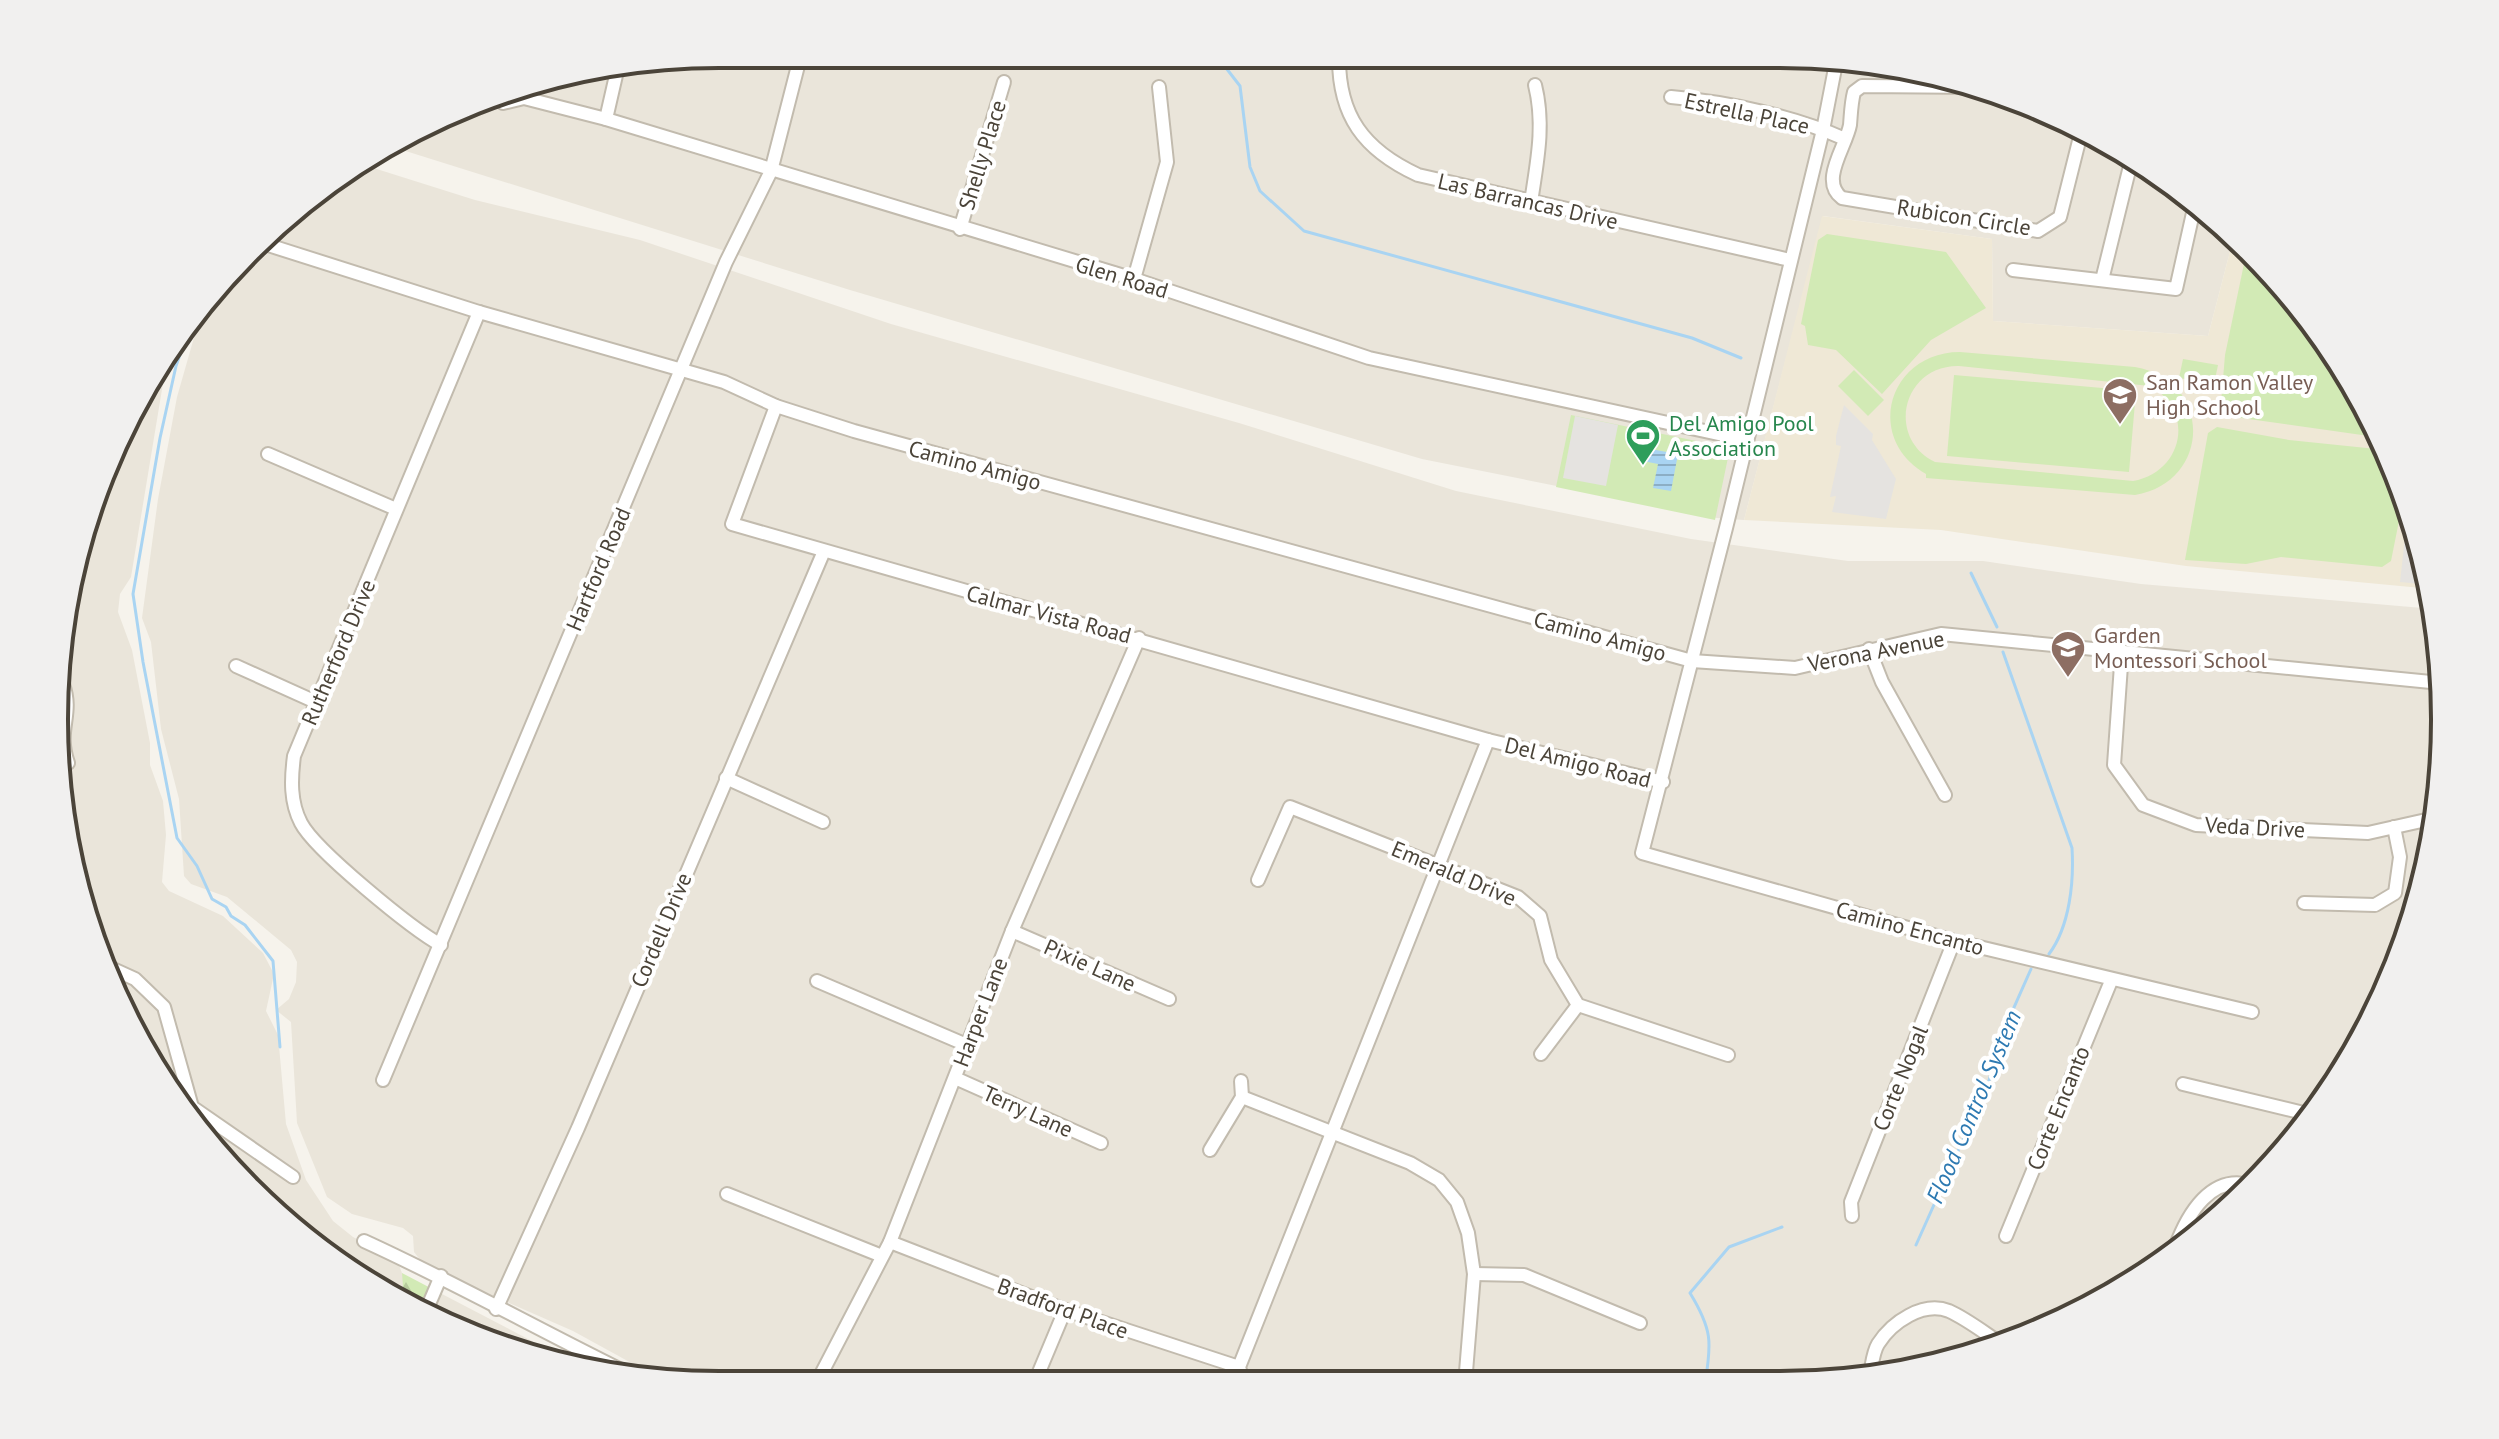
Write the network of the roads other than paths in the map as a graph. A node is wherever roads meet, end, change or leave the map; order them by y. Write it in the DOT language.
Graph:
graph roads {
  1 [pos="797,68"];
  2 [pos="1341,68"];
  3 [pos="1835,70"];
  4 [pos="616,77"];
  5 [pos="1004,82"];
  6 [pos="1535,85"];
  7 [pos="1159,87"];
  8 [pos="1932,87"];
  9 [pos="1671,97"];
  10 [pos="525,98"];
  11 [pos="606,119"];
  12 [pos="1823,130"];
  13 [pos="1845,139"];
  14 [pos="2079,141"];
  15 [pos="2129,170"];
  16 [pos="771,171"];
  17 [pos="1531,202"];
  18 [pos="2192,216"];
  19 [pos="960,229"];
  20 [pos="272,246"];
  21 [pos="1790,260"];
  22 [pos="2013,270"];
  23 [pos="1134,279"];
  24 [pos="2102,280"];
  25 [pos="479,312"];
  26 [pos="682,370"];
  27 [pos="776,406"];
  28 [pos="1746,440"];
  29 [pos="268,454"];
  30 [pos="396,509"];
  31 [pos="824,551"];
  32 [pos="1139,638"];
  33 [pos="1869,649"];
  34 [pos="2122,651"];
  35 [pos="1692,661"];
  36 [pos="236,666"];
  37 [pos="2430,682"];
  38 [pos="318,703"];
  39 [pos="1488,740"];
  40 [pos="726,778"];
  41 [pos="1663,782"];
  42 [pos="1945,795"];
  43 [pos="2422,821"];
  44 [pos="823,822"];
  45 [pos="2394,827"];
  46 [pos="1438,864"];
  47 [pos="1258,880"];
  48 [pos="2304,903"];
  49 [pos="1012,931"];
  50 [pos="1954,941"];
  51 [pos="441,945"];
  52 [pos="119,972"];
  53 [pos="817,981"];
  54 [pos="2111,981"];
  55 [pos="1169,999"];
  56 [pos="1578,1005"];
  57 [pos="2252,1012"];
  58 [pos="969,1046"];
  59 [pos="1541,1054"];
  60 [pos="1728,1055"];
  61 [pos="955,1078"];
  62 [pos="383,1080"];
  63 [pos="1241,1081"];
  64 [pos="2183,1084"];
  65 [pos="186,1092"];
  66 [pos="1242,1097"];
  67 [pos="2299,1112"];
  68 [pos="206,1119"];
  69 [pos="1332,1133"];
  70 [pos="1101,1143"];
  71 [pos="1210,1150"];
  72 [pos="293,1177"];
  73 [pos="2234,1185"];
  74 [pos="727,1194"];
  75 [pos="1852,1216"];
  76 [pos="2181,1232"];
  77 [pos="2006,1236"];
  78 [pos="364,1241"];
  79 [pos="890,1242"];
  80 [pos="882,1256"];
  81 [pos="1474,1274"];
  82 [pos="441,1276"];
  83 [pos="429,1303"];
  84 [pos="496,1309"];
  85 [pos="1065,1310"];
  86 [pos="1640,1323"];
  87 [pos="1989,1336"];
  88 [pos="598,1359"];
  89 [pos="1872,1364"];
  90 [pos="1239,1367"];
  91 [pos="823,1371"];
  92 [pos="1039,1371"];
  93 [pos="1240,1371"];
  94 [pos="1466,1371"];
  1 -- 16 [label="street, Hartford Road"];
  2 -- 17 [label="street, Las Barrancas Drive"];
  3 -- 12 [label="street, Del Amigo Road"];
  4 -- 11 [label="street"];
  5 -- 19 [label="street, Shelly Place"];
  6 -- 17 [label="street"];
  7 -- 23 [label="street"];
  8 -- 13 [label="street, Rubicon Circle"];
  9 -- 12 [label="street, Estrella Place"];
  10 -- 11 [label="street, Glen Road"];
  11 -- 16 [label="street, Glen Road"];
  12 -- 13 [label="street"];
  12 -- 21 [label="street, Del Amigo Road"];
  13 -- 14 [label="street, Rubicon Circle"];
  15 -- 24 [label="street"];
  16 -- 19 [label="street, Glen Road"];
  16 -- 26 [label="street, Hartford Road"];
  17 -- 21 [label="street, Las Barrancas Drive"];
  18 -- 24 [label="street"];
  19 -- 23 [label="street, Glen Road"];
  20 -- 25 [label="street, Camino Amigo"];
  21 -- 28 [label="street, Del Amigo Road"];
  22 -- 24 [label="street"];
  23 -- 28 [label="street, Glen Road"];
  25 -- 26 [label="street, Camino Amigo"];
  25 -- 30 [label="street, Rutherford Drive"];
  26 -- 27 [label="street, Camino Amigo"];
  26 -- 51 [label="street, Hartford Road"];
  27 -- 31 [label="street, Calmar Vista Road"];
  27 -- 35 [label="street, Camino Amigo"];
  28 -- 35 [label="street, Del Amigo Road"];
  29 -- 30 [label="street"];
  30 -- 38 [label="street, Rutherford Drive"];
  31 -- 32 [label="street, Calmar Vista Road"];
  31 -- 40 [label="street, Cordell Drive"];
  32 -- 39 [label="street, Calmar Vista Road"];
  32 -- 49 [label="street, Harper Lane"];
  33 -- 34 [label="street, Verona Avenue"];
  33 -- 35 [label="street, Verona Avenue"];
  33 -- 42 [label="street"];
  34 -- 37 [label="street, Verona Avenue"];
  34 -- 45 [label="street, Veda Drive"];
  35 -- 41 [label="street, Del Amigo Road"];
  36 -- 38 [label="street"];
  38 -- 51 [label="street, Rutherford Drive"];
  39 -- 41 [label="street, Del Amigo Road"];
  39 -- 46 [label="street, Del Amigo Road"];
  40 -- 44 [label="street"];
  40 -- 84 [label="street, Cordell Drive"];
  41 -- 50 [label="street, Camino Encanto"];
  43 -- 45 [label="street, Veda Drive"];
  45 -- 48 [label="street"];
  46 -- 47 [label="street, Emerald Drive"];
  46 -- 56 [label="street, Emerald Drive"];
  46 -- 69 [label="street, Del Amigo Road"];
  49 -- 55 [label="street, Pixie Lane"];
  49 -- 58 [label="street, Harper Lane"];
  50 -- 54 [label="street, Camino Encanto"];
  50 -- 75 [label="street, Corte Nogal"];
  51 -- 62 [label="street, Hartford Road"];
  52 -- 65 [label="street"];
  53 -- 58 [label="street"];
  54 -- 57 [label="street, Camino Encanto"];
  54 -- 77 [label="street, Corte Encanto"];
  56 -- 59 [label="street"];
  56 -- 60 [label="street"];
  58 -- 61 [label="street, Harper Lane"];
  61 -- 70 [label="street, Terry Lane"];
  61 -- 79 [label="street, Harper Lane"];
  63 -- 66 [label="street"];
  64 -- 67 [label="street"];
  66 -- 69 [label="street"];
  66 -- 71 [label="street"];
  68 -- 72 [label="street"];
  69 -- 81 [label="street"];
  69 -- 90 [label="street, Del Amigo Road"];
  73 -- 76 [label="street"];
  74 -- 80 [label="street"];
  78 -- 82 [label="street"];
  79 -- 80 [label="street, Harper Lane"];
  79 -- 85 [label="street, Bradford Place"];
  80 -- 91 [label="street, Harper Lane"];
  81 -- 86 [label="street"];
  81 -- 94 [label="street"];
  82 -- 83 [label="street"];
  82 -- 84 [label="street"];
  84 -- 88 [label="street"];
  85 -- 90 [label="street, Bradford Place"];
  85 -- 92 [label="street"];
  87 -- 89 [label="street"];
  90 -- 93 [label="street"];
}
